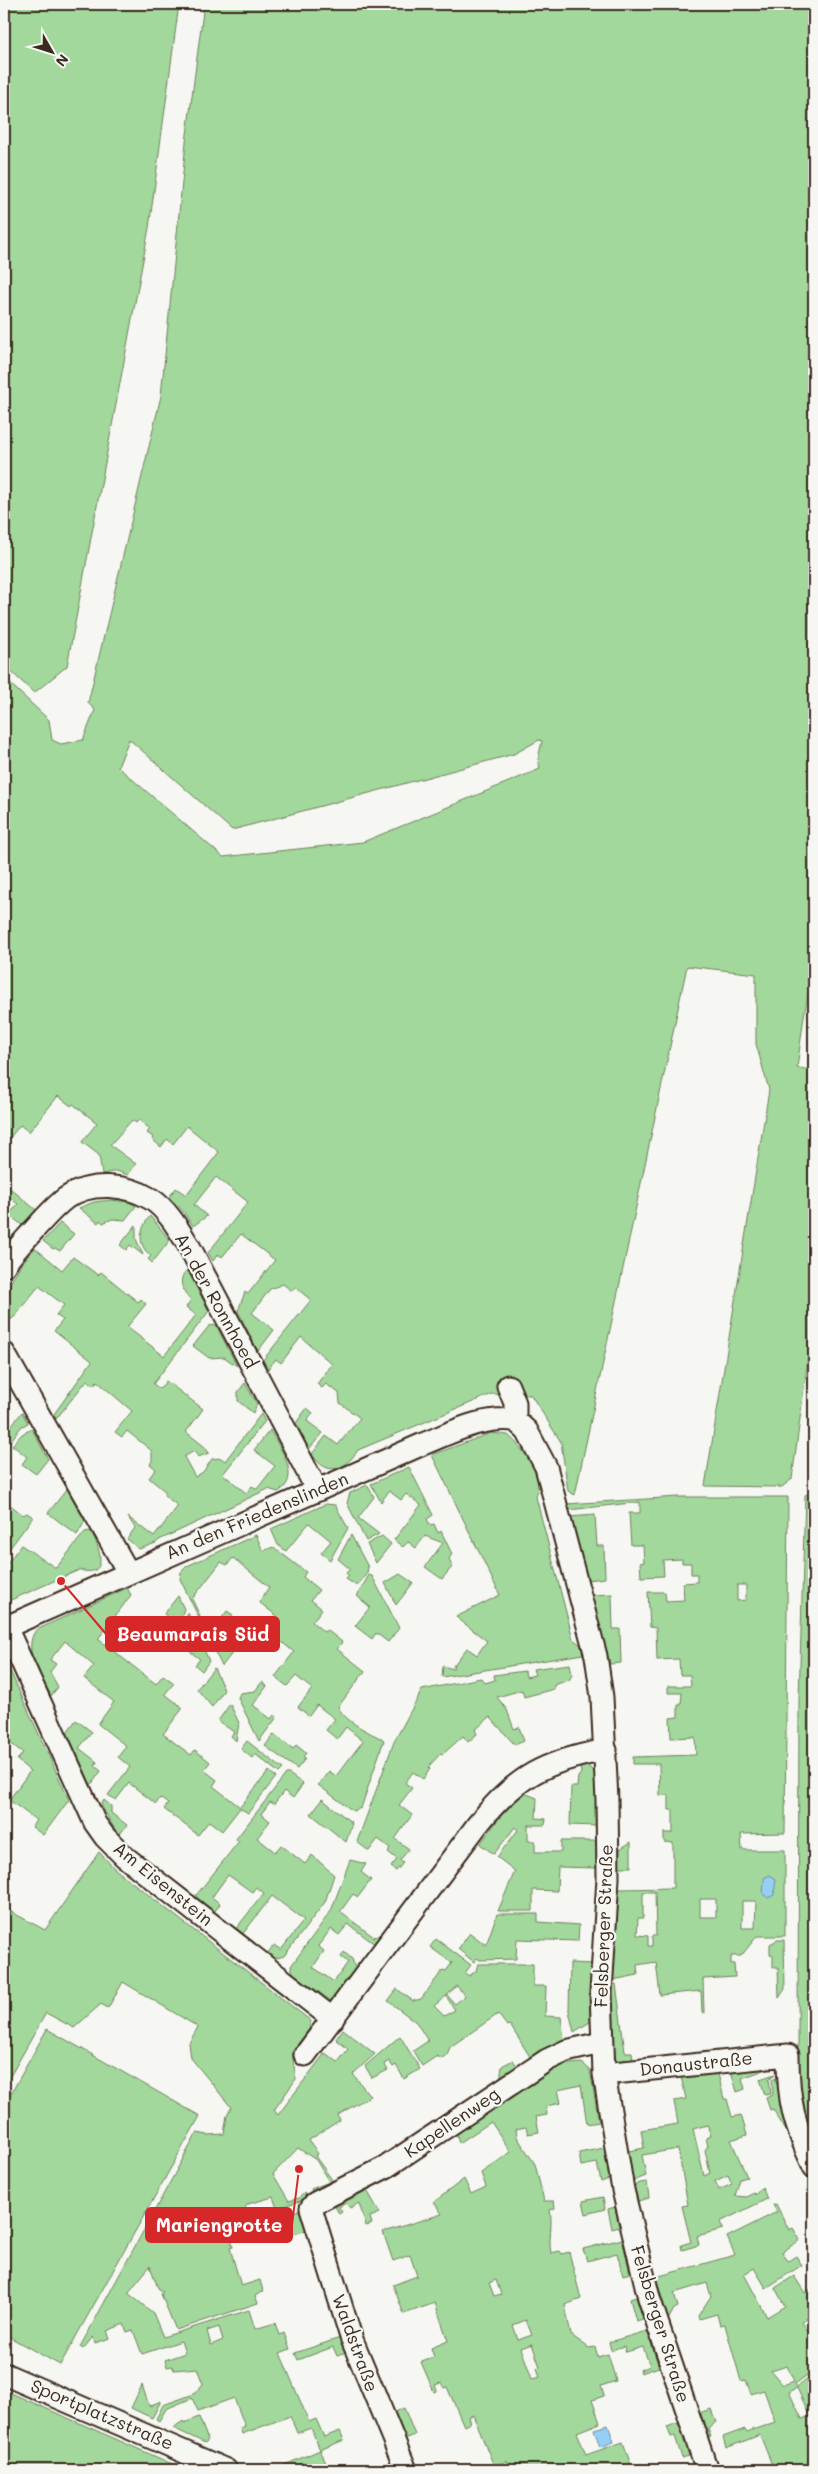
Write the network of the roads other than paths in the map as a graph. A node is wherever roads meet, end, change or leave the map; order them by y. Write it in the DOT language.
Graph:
graph roads {
  1 [pos="4,1266"];
  2 [pos="4,1353"];
  3 [pos="508,1386"];
  4 [pos="515,1420"];
  5 [pos="317,1490"];
  6 [pos="128,1572"];
  7 [pos="5,1628"];
  8 [pos="606,1750"];
  9 [pos="333,2019"];
  10 [pos="602,2043"];
  11 [pos="305,2055"];
  12 [pos="604,2074"];
  13 [pos="814,2167"];
  14 [pos="311,2214"];
  15 [pos="4,2374"];
  16 [pos="226,2470"];
  17 [pos="406,2470"];
  18 [pos="707,2470"];
  1 -- 5 [label="street, An der Ronnhoed"];
  2 -- 6 [label="street"];
  3 -- 4 [label="street"];
  4 -- 5 [label="street, An den Friedenslinden"];
  4 -- 8 [label="street, Felsberger Straße"];
  5 -- 6 [label="street, An den Friedenslinden"];
  6 -- 7 [label="street, An den Friedenslinden"];
  7 -- 9 [label="street, Am Eisenstein"];
  8 -- 9 [label="street"];
  8 -- 10 [label="street, Felsberger Straße"];
  9 -- 11 [label="street"];
  10 -- 12 [label="street, Felsberger Straße"];
  10 -- 14 [label="street, Kapellenweg"];
  12 -- 13 [label="street, Donaustraße"];
  12 -- 18 [label="street, Felsberger Straße"];
  14 -- 17 [label="street, Waldstraße"];
  15 -- 16 [label="street, Sportplatzstraße"];
}
